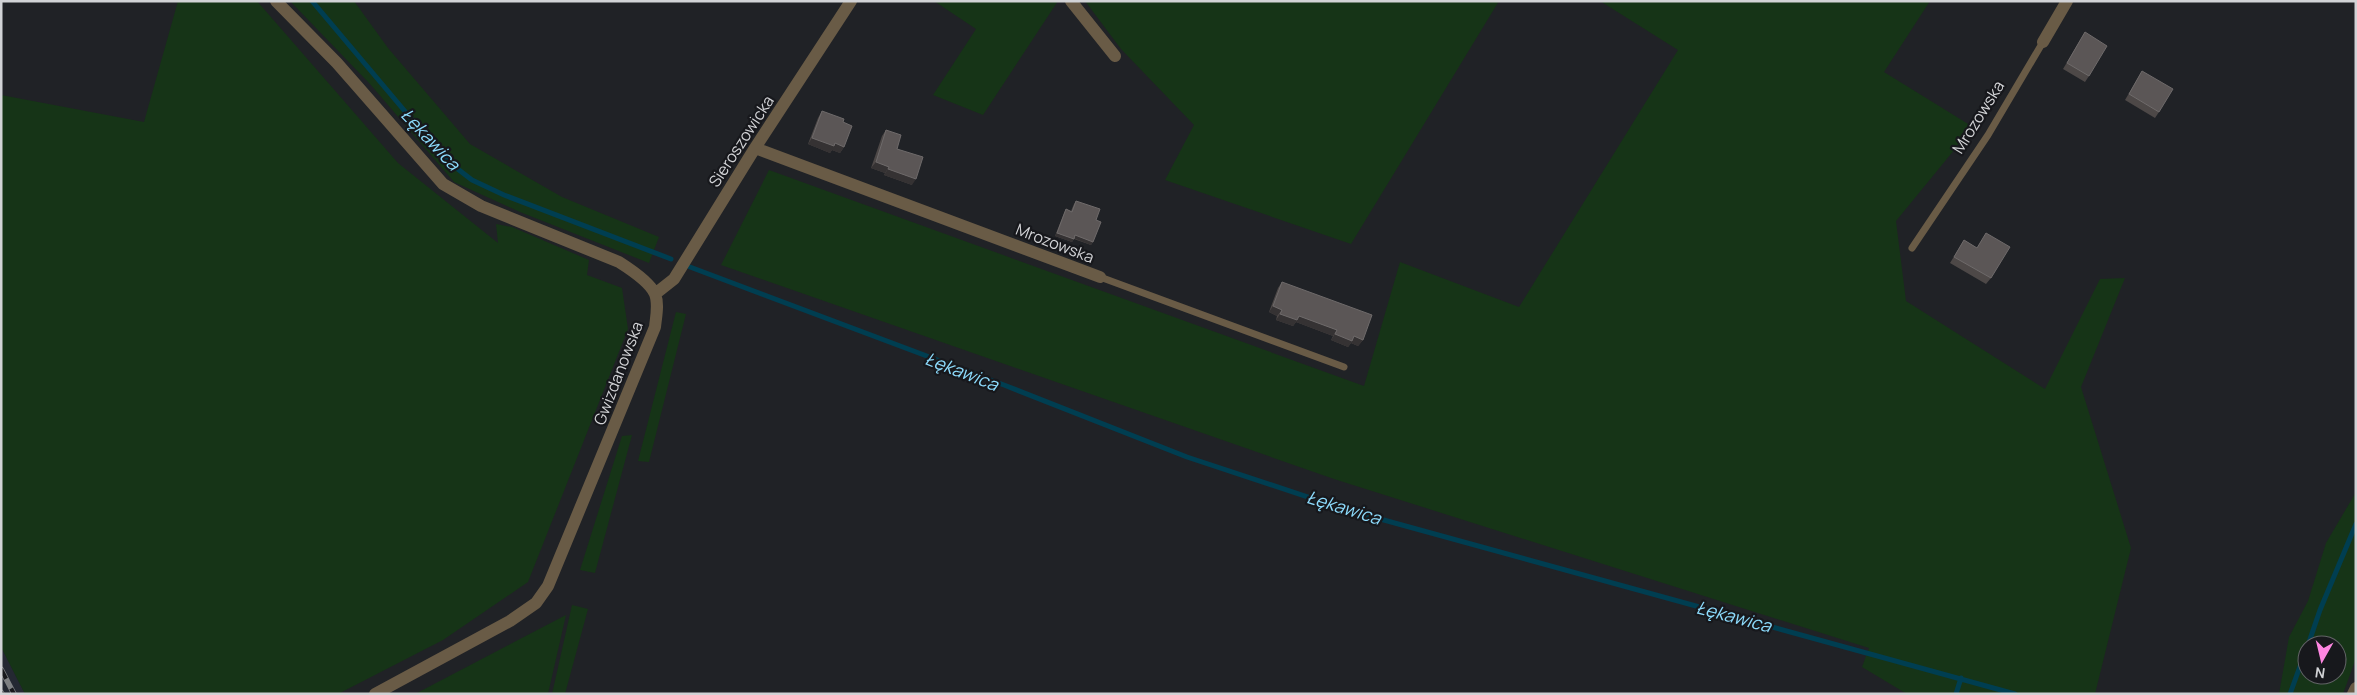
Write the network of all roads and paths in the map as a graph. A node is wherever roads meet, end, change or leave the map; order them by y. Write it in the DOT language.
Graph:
graph roads {
  1 [pos="276,1"];
  2 [pos="851,1"];
  3 [pos="1071,1"];
  4 [pos="2067,1"];
  5 [pos="2043,42"];
  6 [pos="1115,56"];
  7 [pos="755,148"];
  8 [pos="1912,248"];
  9 [pos="1100,278"];
  10 [pos="655,294"];
  11 [pos="1344,368"];
  12 [pos="2356,688"];
  13 [pos="375,694"];
  14 [pos="2353,694"];
  1 -- 10 [label="street"];
  2 -- 7 [label="street, Sieroszowicka"];
  3 -- 6 [label="street"];
  4 -- 5 [label="street, Mrozowska"];
  5 -- 8 [label="lane, Mrozowska"];
  7 -- 9 [label="street, Mrozowska"];
  7 -- 10 [label="street, Sieroszowicka"];
  9 -- 11 [label="lane, Mrozowska"];
  10 -- 13 [label="street, Gwizdanowska"];
  12 -- 14 [label="street"];
}
